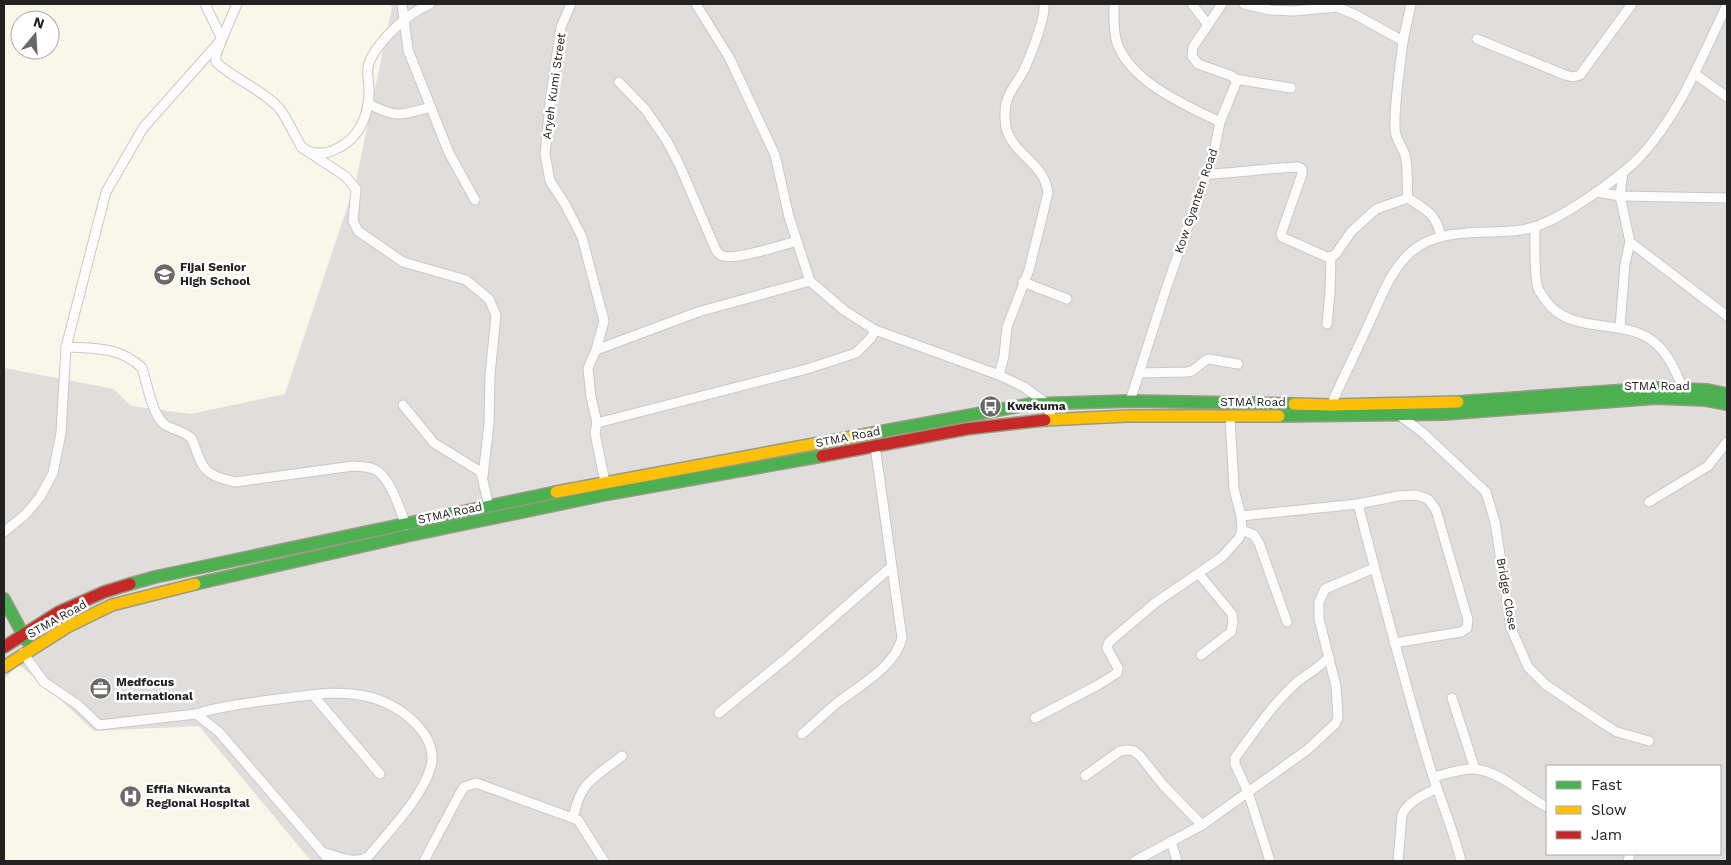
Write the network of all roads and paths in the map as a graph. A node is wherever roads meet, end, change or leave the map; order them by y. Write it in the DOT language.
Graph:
graph roads {
  1 [pos="205,4"];
  2 [pos="237,4"];
  3 [pos="402,4"];
  4 [pos="430,4"];
  5 [pos="571,4"];
  6 [pos="696,4"];
  7 [pos="1044,4"];
  8 [pos="1114,4"];
  9 [pos="1192,4"];
  10 [pos="1222,4"];
  11 [pos="1244,4"];
  12 [pos="1411,4"];
  13 [pos="1632,4"];
  14 [pos="1727,5"];
  15 [pos="404,21"];
  16 [pos="1208,25"];
  17 [pos="222,39"];
  18 [pos="1477,39"];
  19 [pos="1403,41"];
  20 [pos="1695,74"];
  21 [pos="1235,79"];
  22 [pos="619,82"];
  23 [pos="1291,88"];
  24 [pos="1727,97"];
  25 [pos="369,104"];
  26 [pos="431,107"];
  27 [pos="1220,122"];
  28 [pos="301,147"];
  29 [pos="1623,172"];
  30 [pos="1207,174"];
  31 [pos="1596,192"];
  32 [pos="1620,196"];
  33 [pos="1408,198"];
  34 [pos="1727,198"];
  35 [pos="475,200"];
  36 [pos="1535,227"];
  37 [pos="1441,237"];
  38 [pos="797,241"];
  39 [pos="1630,242"];
  40 [pos="1331,257"];
  41 [pos="810,281"];
  42 [pos="1023,282"];
  43 [pos="1067,299"];
  44 [pos="1727,316"];
  45 [pos="1327,324"];
  46 [pos="1620,327"];
  47 [pos="875,330"];
  48 [pos="66,347"];
  49 [pos="596,350"];
  50 [pos="1238,364"];
  51 [pos="1139,373"];
  52 [pos="998,375"];
  53 [pos="1684,390"];
  54 [pos="1727,394"];
  55 [pos="1130,401"];
  56 [pos="1046,403"];
  57 [pos="1727,404"];
  58 [pos="404,405"];
  59 [pos="1331,411"];
  60 [pos="1399,415"];
  61 [pos="1230,416"];
  62 [pos="1052,419"];
  63 [pos="597,423"];
  64 [pos="1727,442"];
  65 [pos="875,446"];
  66 [pos="483,476"];
  67 [pos="605,482"];
  68 [pos="1649,502"];
  69 [pos="1358,504"];
  70 [pos="489,507"];
  71 [pos="1241,516"];
  72 [pos="406,525"];
  73 [pos="1242,530"];
  74 [pos="4,532"];
  75 [pos="891,567"];
  76 [pos="1374,568"];
  77 [pos="1199,574"];
  78 [pos="4,599"];
  79 [pos="1287,622"];
  80 [pos="22,634"];
  81 [pos="1394,643"];
  82 [pos="4,645"];
  83 [pos="27,651"];
  84 [pos="1201,655"];
  85 [pos="1329,657"];
  86 [pos="8,664"];
  87 [pos="313,695"];
  88 [pos="1452,698"];
  89 [pos="196,714"];
  90 [pos="719,714"];
  91 [pos="1035,718"];
  92 [pos="802,734"];
  93 [pos="1649,741"];
  94 [pos="622,756"];
  95 [pos="1475,769"];
  96 [pos="380,774"];
  97 [pos="1085,776"];
  98 [pos="1433,778"];
  99 [pos="1437,788"];
  100 [pos="1248,792"];
  101 [pos="1546,805"];
  102 [pos="572,817"];
  103 [pos="1202,826"];
  104 [pos="1171,842"];
  105 [pos="322,852"];
  106 [pos="330,861"];
  107 [pos="424,861"];
  108 [pos="604,861"];
  109 [pos="1135,861"];
  110 [pos="1177,861"];
  111 [pos="1270,861"];
  112 [pos="1398,861"];
  113 [pos="1460,861"];
  1 -- 17 [label="street"];
  2 -- 17 [label="street"];
  3 -- 15 [label="street"];
  4 -- 15 [label="street"];
  5 -- 49 [label="street, Aryeh Kumi Street"];
  6 -- 38 [label="street"];
  7 -- 42 [label="street"];
  8 -- 27 [label="street"];
  9 -- 16 [label="street"];
  10 -- 16 [label="street"];
  11 -- 19 [label="street"];
  12 -- 19 [label="street"];
  13 -- 18 [label="street"];
  14 -- 20 [label="street"];
  15 -- 25 [label="street"];
  15 -- 26 [label="street"];
  16 -- 21 [label="street"];
  17 -- 28 [label="street"];
  17 -- 48 [label="street"];
  19 -- 33 [label="street"];
  20 -- 24 [label="street"];
  20 -- 29 [label="street"];
  21 -- 23 [label="street"];
  21 -- 27 [label="street, Kow Gyanten Road"];
  22 -- 38 [label="street"];
  25 -- 26 [label="street"];
  25 -- 28 [label="street"];
  26 -- 35 [label="street"];
  27 -- 30 [label="street, Kow Gyanten Road"];
  28 -- 66 [label="street"];
  29 -- 31 [label="street"];
  29 -- 32 [label="street"];
  30 -- 40 [label="street"];
  30 -- 51 [label="street, Kow Gyanten Road"];
  31 -- 32 [label="street"];
  31 -- 36 [label="street"];
  32 -- 34 [label="street"];
  32 -- 39 [label="street"];
  33 -- 37 [label="street"];
  33 -- 40 [label="street"];
  36 -- 37 [label="street"];
  36 -- 46 [label="street"];
  37 -- 59 [label="street"];
  38 -- 41 [label="street"];
  39 -- 44 [label="street"];
  39 -- 46 [label="street"];
  40 -- 45 [label="street"];
  41 -- 47 [label="street"];
  41 -- 49 [label="street"];
  42 -- 43 [label="street"];
  42 -- 52 [label="street"];
  46 -- 53 [label="street"];
  47 -- 52 [label="street"];
  47 -- 63 [label="street"];
  48 -- 72 [label="street"];
  48 -- 74 [label="street"];
  49 -- 63 [label="street, Aryeh Kumi Street"];
  50 -- 51 [label="street"];
  51 -- 55 [label="street, Kow Gyanten Road"];
  52 -- 56 [label="street"];
  53 -- 54 [label="main road, STMA Road"];
  53 -- 59 [label="main road, STMA Road"];
  55 -- 56 [label="main road, STMA Road"];
  55 -- 59 [label="main road, STMA Road"];
  56 -- 62 [label="street"];
  56 -- 67 [label="main road, STMA Road"];
  57 -- 60 [label="main road, STMA Road"];
  58 -- 66 [label="street"];
  59 -- 60 [label="main road, STMA Road"];
  59 -- 61 [label="main road, STMA Road"];
  60 -- 93 [label="street, Bridge Close"];
  61 -- 62 [label="main road, STMA Road"];
  61 -- 71 [label="street"];
  62 -- 65 [label="main road, STMA Road"];
  63 -- 67 [label="street, Aryeh Kumi Street"];
  64 -- 68 [label="street"];
  65 -- 75 [label="street"];
  65 -- 83 [label="main road, STMA Road"];
  66 -- 70 [label="street"];
  67 -- 70 [label="main road, STMA Road"];
  69 -- 71 [label="street"];
  69 -- 76 [label="street"];
  69 -- 81 [label="street"];
  70 -- 72 [label="main road, STMA Road"];
  71 -- 73 [label="street"];
  72 -- 80 [label="main road, STMA Road"];
  73 -- 77 [label="street"];
  73 -- 79 [label="street"];
  75 -- 90 [label="street"];
  75 -- 92 [label="street"];
  76 -- 81 [label="street"];
  76 -- 85 [label="street"];
  77 -- 84 [label="street"];
  77 -- 91 [label="street"];
  78 -- 80 [label="main road"];
  80 -- 82 [label="main road, STMA Road"];
  80 -- 83 [label="main road"];
  81 -- 98 [label="street"];
  82 -- 86 [label="main road"];
  83 -- 86 [label="main road, STMA Road"];
  83 -- 89 [label="street"];
  85 -- 100 [label="street"];
  85 -- 100 [label="street"];
  87 -- 89 [label="street"];
  87 -- 96 [label="street"];
  87 -- 105 [label="street"];
  88 -- 95 [label="street"];
  89 -- 105 [label="street"];
  94 -- 102 [label="street"];
  95 -- 98 [label="street"];
  95 -- 101 [label="street"];
  97 -- 103 [label="street"];
  98 -- 99 [label="street"];
  99 -- 112 [label="street"];
  99 -- 113 [label="street"];
  100 -- 103 [label="street"];
  100 -- 111 [label="street"];
  102 -- 107 [label="street"];
  102 -- 108 [label="street"];
  103 -- 104 [label="street"];
  104 -- 109 [label="street"];
  104 -- 110 [label="street"];
  105 -- 106 [label="street"];
}
